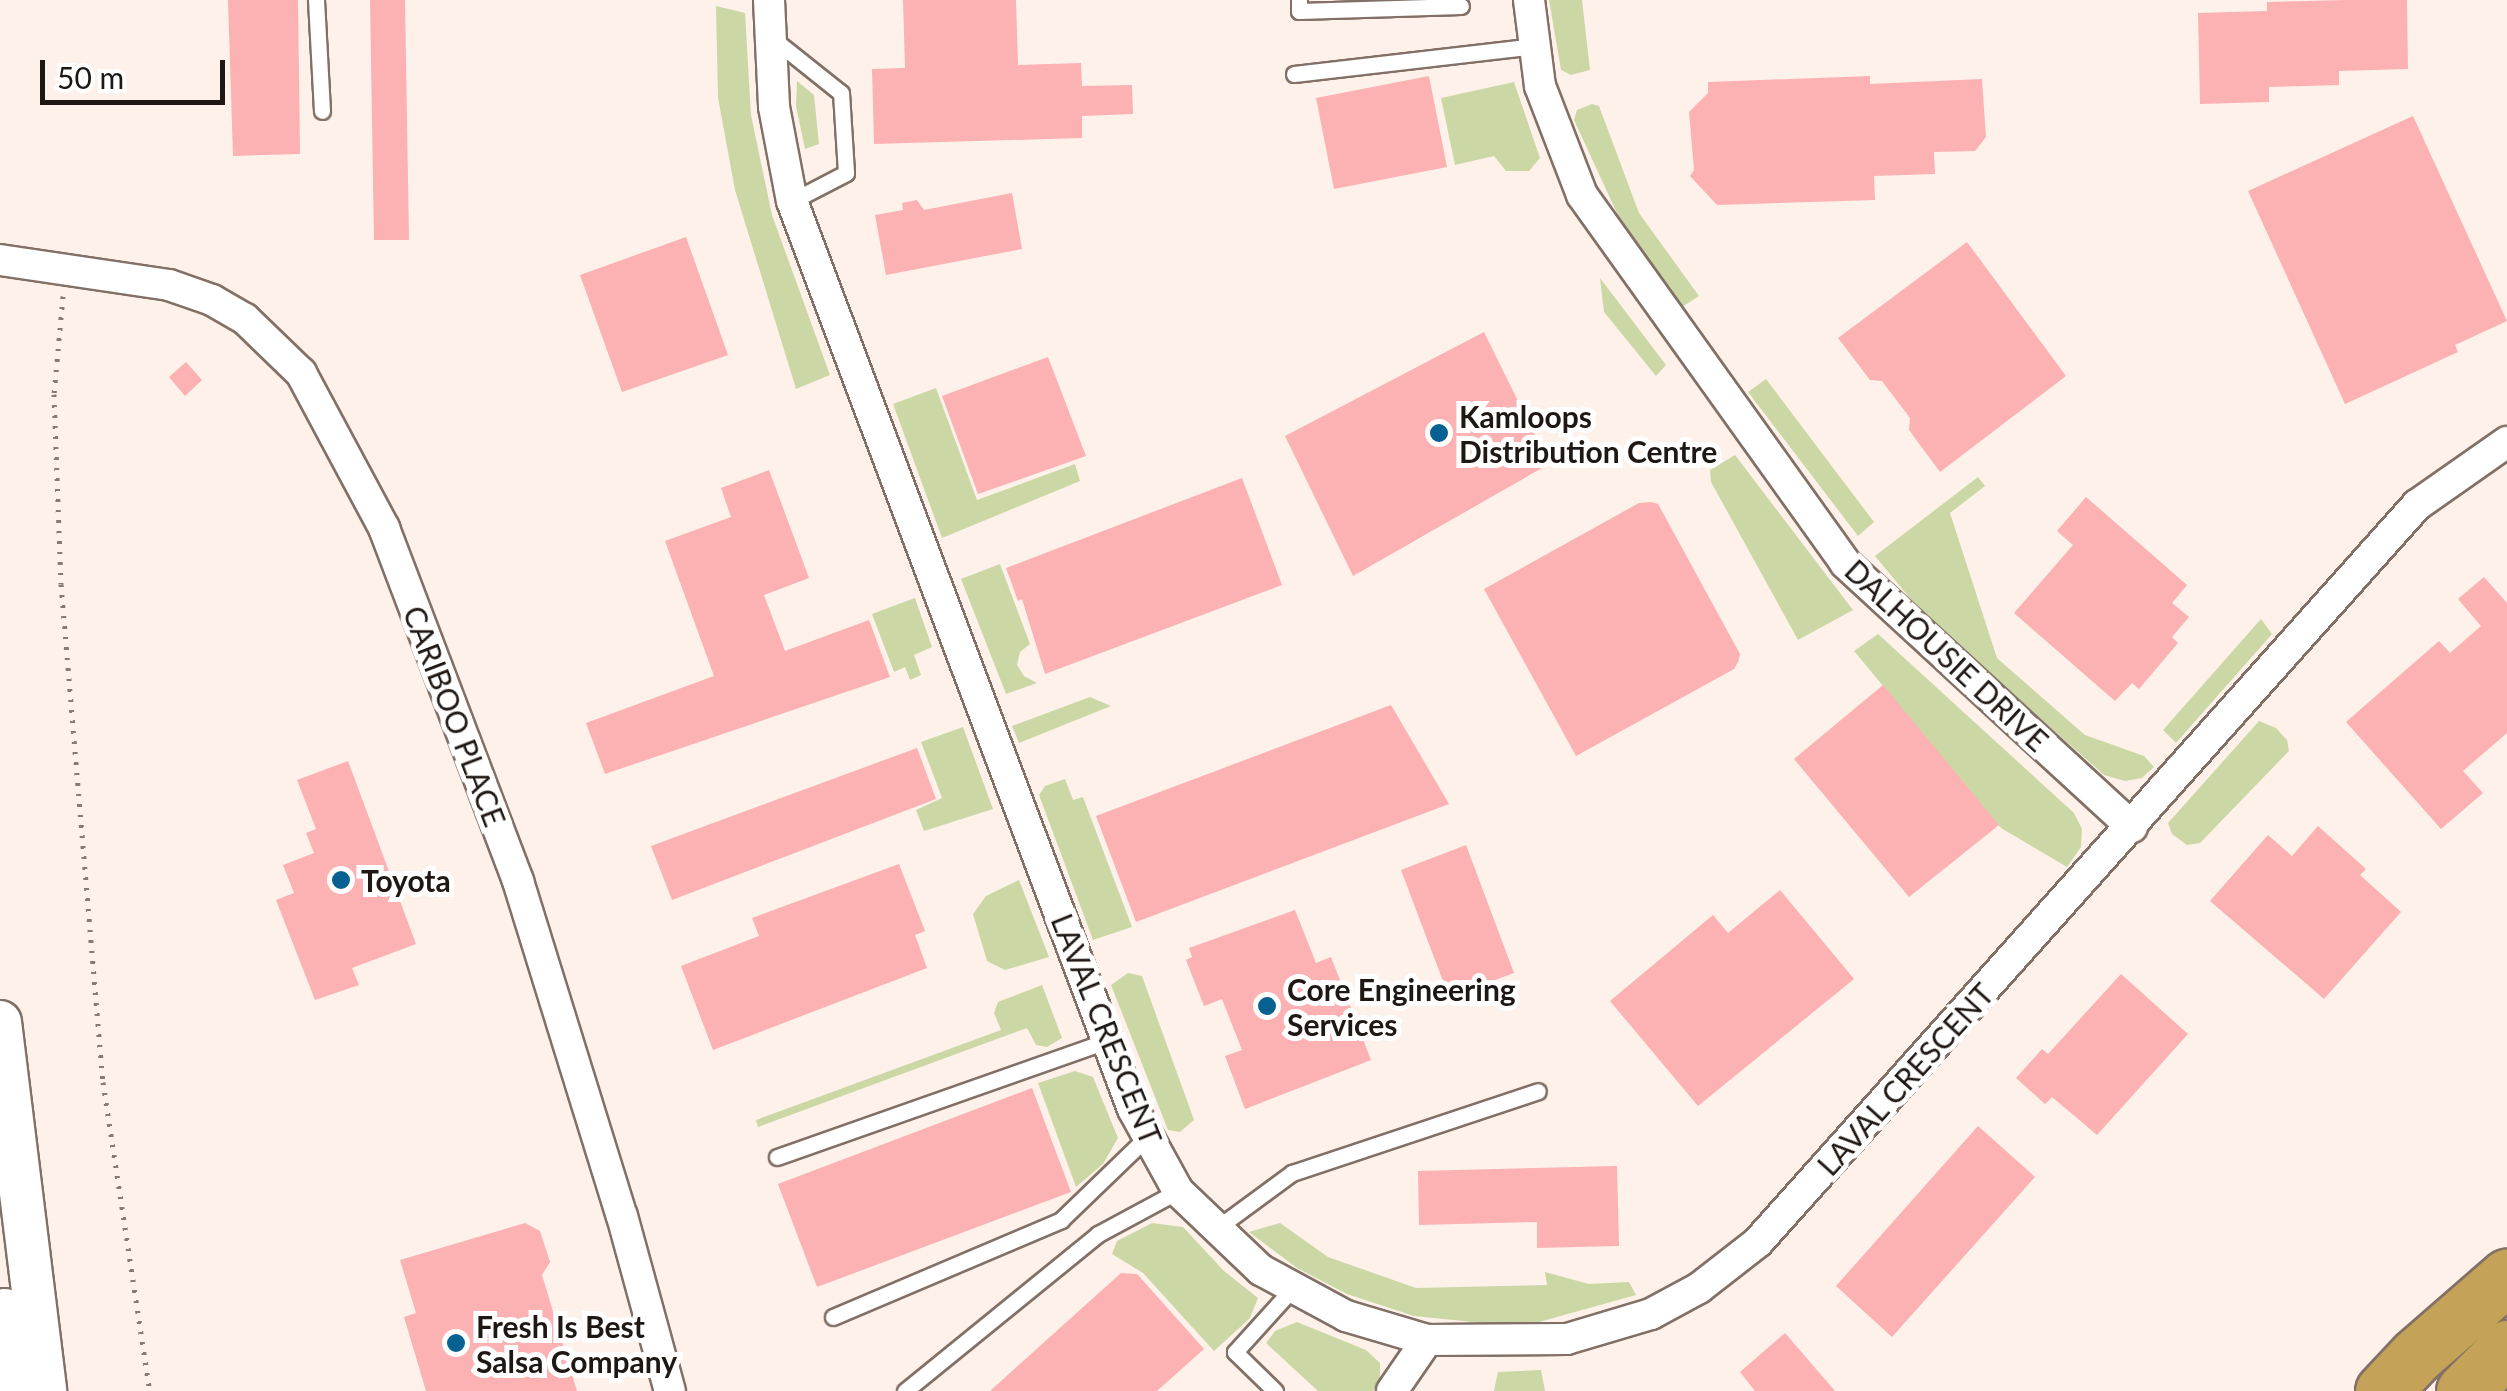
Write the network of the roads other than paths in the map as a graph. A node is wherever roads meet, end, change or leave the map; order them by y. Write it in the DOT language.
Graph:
graph roads {
  1 [pos="316,0"];
  2 [pos="769,0"];
  3 [pos="1299,0"];
  4 [pos="1529,0"];
  5 [pos="1461,6"];
  6 [pos="772,38"];
  7 [pos="1535,46"];
  8 [pos="1294,74"];
  9 [pos="322,111"];
  10 [pos="792,201"];
  11 [pos="0,260"];
  12 [pos="2507,442"];
  13 [pos="2132,827"];
  14 [pos="0,1022"];
  15 [pos="1107,1040"];
  16 [pos="1538,1091"];
  17 [pos="1148,1136"];
  18 [pos="778,1157"];
  19 [pos="1178,1191"];
  20 [pos="1217,1228"];
  21 [pos="0,1264"];
  22 [pos="2507,1277"];
  23 [pos="1293,1288"];
  24 [pos="833,1317"];
  25 [pos="1427,1340"];
  26 [pos="2507,1348"];
  27 [pos="2507,1365"];
  28 [pos="13,1391"];
  29 [pos="44,1391"];
  30 [pos="670,1391"];
  31 [pos="905,1391"];
  32 [pos="1275,1391"];
  33 [pos="1392,1391"];
  34 [pos="2383,1391"];
  35 [pos="2467,1391"];
  1 -- 9 [label="lane"];
  2 -- 6 [label="street, LAVAL CRESCENT"];
  3 -- 5 [label="lane"];
  4 -- 7 [label="street, DALHOUSIE DRIVE"];
  6 -- 10 [label="street, LAVAL CRESCENT"];
  6 -- 10 [label="lane"];
  7 -- 8 [label="lane"];
  7 -- 13 [label="street, DALHOUSIE DRIVE"];
  10 -- 15 [label="street, LAVAL CRESCENT"];
  11 -- 30 [label="street, CARIBOO PLACE"];
  12 -- 13 [label="street, LAVAL CRESCENT"];
  13 -- 25 [label="street, LAVAL CRESCENT"];
  14 -- 29 [label="main road"];
  15 -- 17 [label="street, LAVAL CRESCENT"];
  15 -- 18 [label="lane"];
  16 -- 20 [label="lane"];
  17 -- 19 [label="street, LAVAL CRESCENT"];
  17 -- 24 [label="lane"];
  19 -- 20 [label="street, LAVAL CRESCENT"];
  19 -- 31 [label="lane"];
  20 -- 23 [label="street, LAVAL CRESCENT"];
  21 -- 28 [label="main road"];
  22 -- 34 [label="highway"];
  23 -- 25 [label="street, LAVAL CRESCENT"];
  23 -- 32 [label="lane"];
  25 -- 33 [label="street"];
  26 -- 35 [label="highway"];
  27 -- 35 [label="highway"];
}
